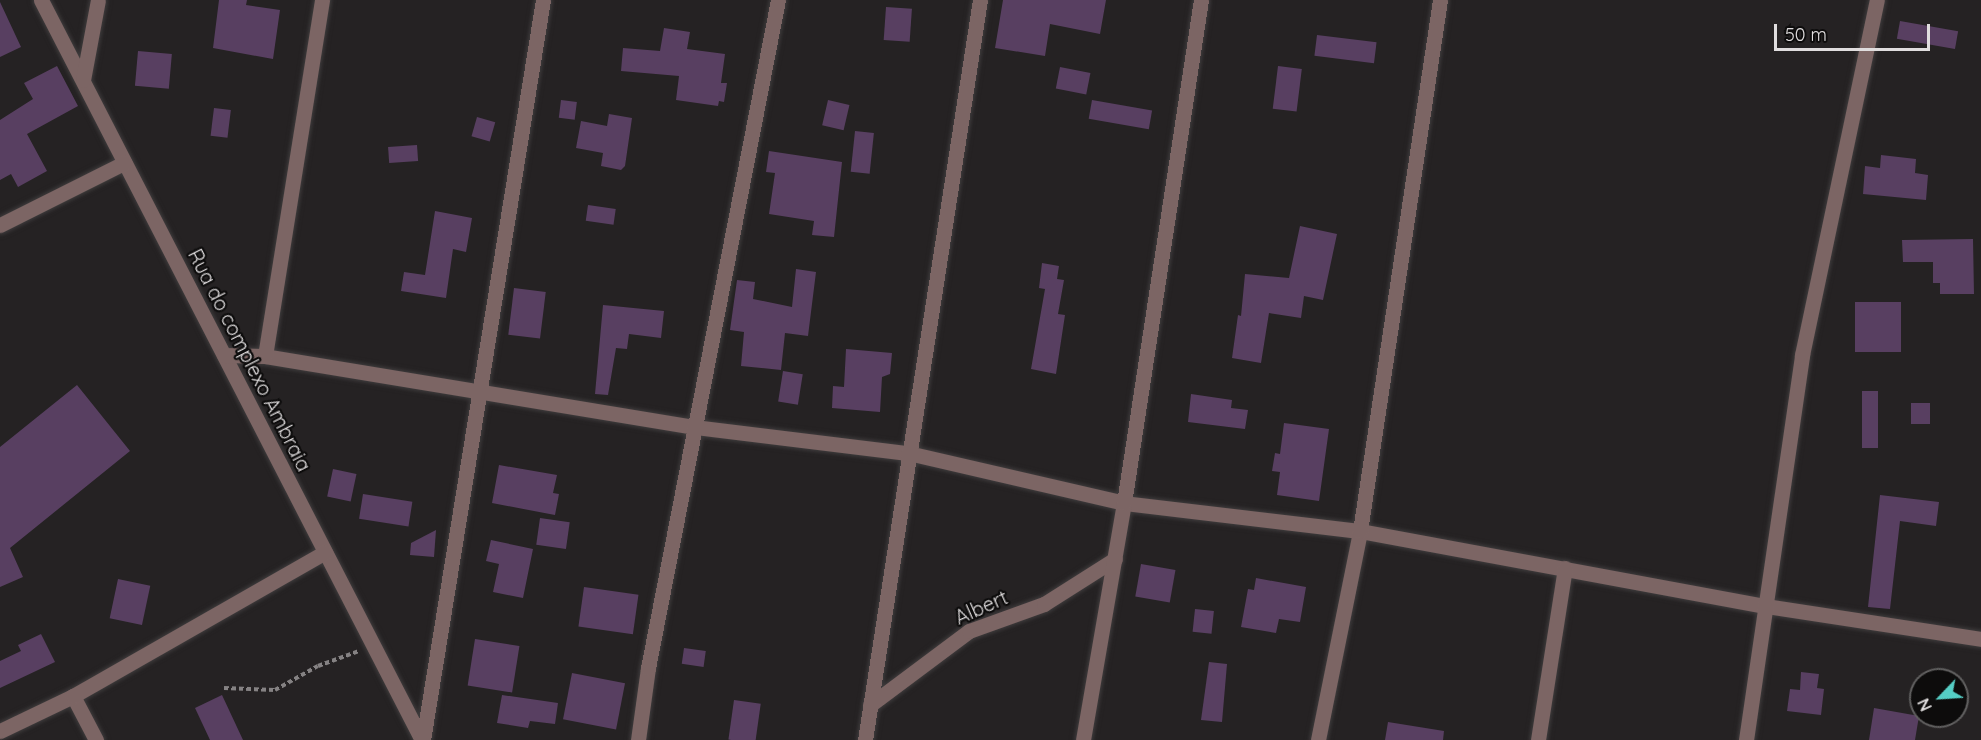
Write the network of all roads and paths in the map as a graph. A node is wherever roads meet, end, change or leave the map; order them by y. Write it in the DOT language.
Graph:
graph roads {
  1 [pos="41,0"];
  2 [pos="98,0"];
  3 [pos="322,0"];
  4 [pos="543,0"];
  5 [pos="778,0"];
  6 [pos="980,0"];
  7 [pos="1200,0"];
  8 [pos="1440,0"];
  9 [pos="1877,0"];
  10 [pos="82,80"];
  11 [pos="124,163"];
  12 [pos="0,225"];
  13 [pos="224,355"];
  14 [pos="265,356"];
  15 [pos="480,389"];
  16 [pos="695,427"];
  17 [pos="908,453"];
  18 [pos="1125,503"];
  19 [pos="1360,531"];
  20 [pos="325,552"];
  21 [pos="1115,559"];
  22 [pos="1564,568"];
  23 [pos="1767,606"];
  24 [pos="1981,639"];
  25 [pos="374,646"];
  26 [pos="224,688"];
  27 [pos="73,696"];
  28 [pos="870,705"];
  29 [pos="0,731"];
  30 [pos="96,740"];
  31 [pos="423,740"];
  32 [pos="638,740"];
  33 [pos="865,740"];
  34 [pos="1083,740"];
  35 [pos="1318,740"];
  36 [pos="1538,740"];
  37 [pos="1746,740"];
  1 -- 10 [label="street, Rua do complexo Ambraia"];
  2 -- 10 [label="street"];
  3 -- 14 [label="street"];
  4 -- 15 [label="street"];
  5 -- 16 [label="street"];
  6 -- 17 [label="street"];
  7 -- 18 [label="street"];
  8 -- 19 [label="street"];
  9 -- 23 [label="street"];
  10 -- 11 [label="street, Rua do complexo Ambraia"];
  11 -- 12 [label="street"];
  11 -- 13 [label="street, Rua do complexo Ambraia"];
  13 -- 14 [label="street"];
  13 -- 20 [label="street, Rua do complexo Ambraia"];
  14 -- 15 [label="street"];
  15 -- 16 [label="street"];
  15 -- 31 [label="street"];
  16 -- 17 [label="street"];
  16 -- 32 [label="street"];
  17 -- 18 [label="street"];
  17 -- 28 [label="street"];
  18 -- 19 [label="street"];
  18 -- 21 [label="street"];
  19 -- 22 [label="street"];
  19 -- 35 [label="street"];
  20 -- 25 [label="street, Rua do complexo Ambraia"];
  20 -- 27 [label="street"];
  21 -- 28 [label="street, Albert"];
  21 -- 34 [label="street"];
  22 -- 23 [label="street"];
  22 -- 36 [label="street"];
  23 -- 24 [label="street"];
  23 -- 37 [label="street"];
  25 -- 26 [label="path"];
  25 -- 31 [label="street, Rua do complexo Ambraia"];
  27 -- 29 [label="street"];
  27 -- 30 [label="street"];
  28 -- 33 [label="street"];
}
